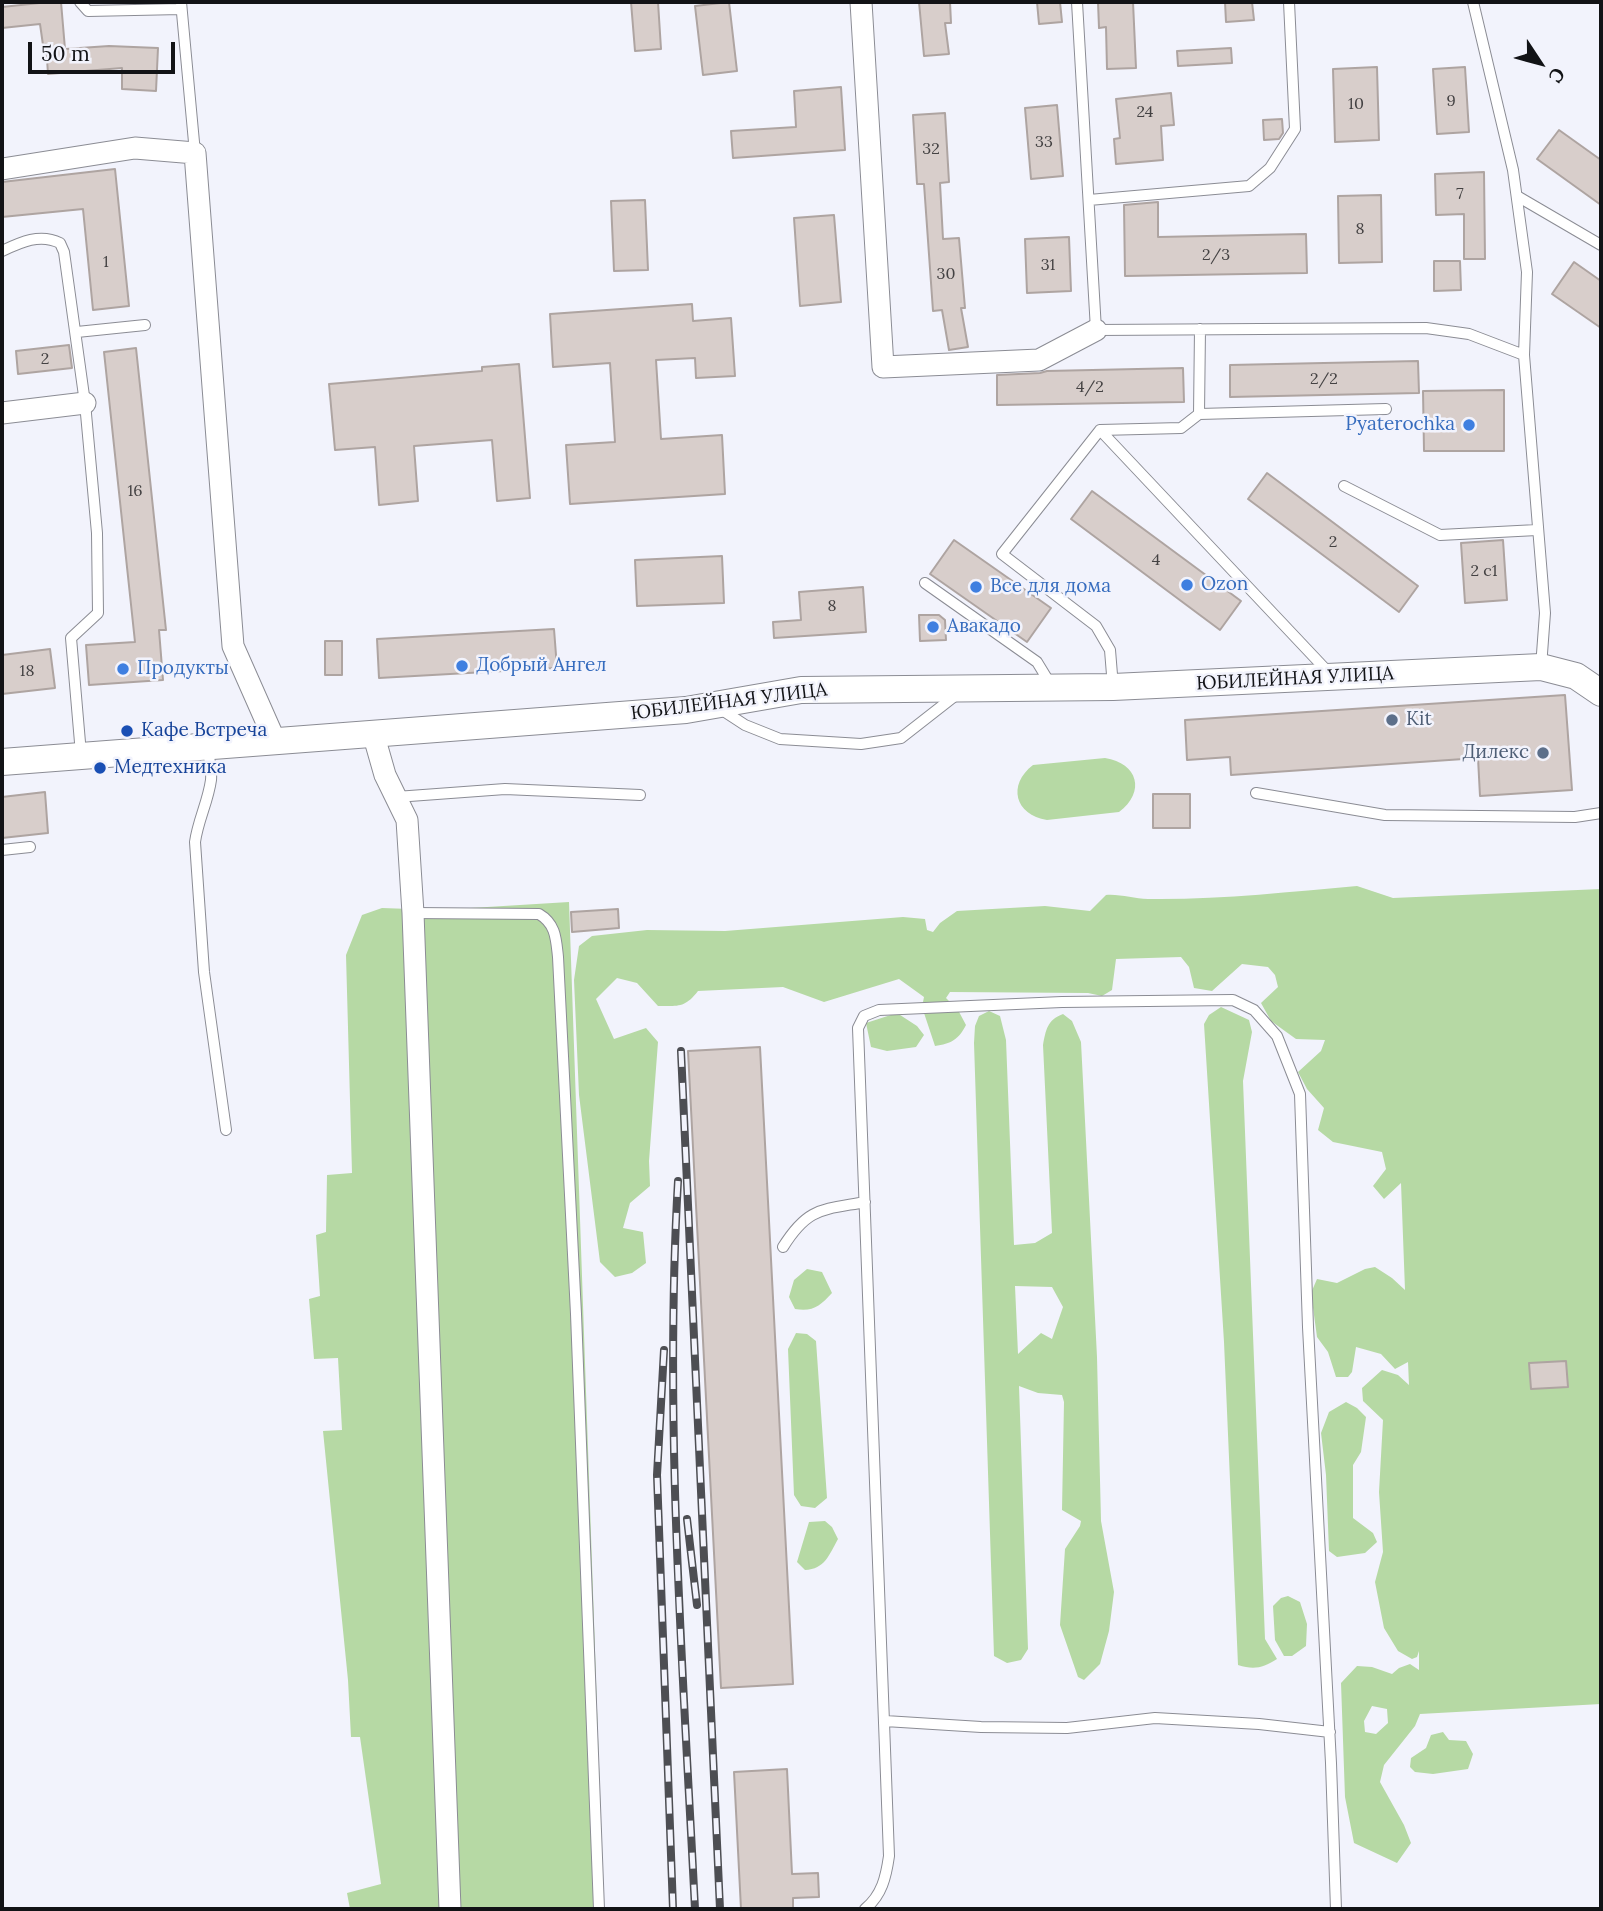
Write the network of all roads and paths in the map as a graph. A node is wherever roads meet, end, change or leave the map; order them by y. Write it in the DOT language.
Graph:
graph roads {
  1 [pos="80,2"];
  2 [pos="861,2"];
  3 [pos="1077,2"];
  4 [pos="1289,2"];
  5 [pos="1474,2"];
  6 [pos="181,5"];
  7 [pos="195,153"];
  8 [pos="2,169"];
  9 [pos="1517,196"];
  10 [pos="1089,200"];
  11 [pos="1601,244"];
  12 [pos="2,251"];
  13 [pos="145,325"];
  14 [pos="1200,329"];
  15 [pos="1096,330"];
  16 [pos="77,332"];
  17 [pos="1524,355"];
  18 [pos="85,403"];
  19 [pos="1385,409"];
  20 [pos="2,413"];
  21 [pos="1199,414"];
  22 [pos="1100,430"];
  23 [pos="1344,486"];
  24 [pos="1537,530"];
  25 [pos="925,583"];
  26 [pos="1541,667"];
  27 [pos="1333,677"];
  28 [pos="1113,687"];
  29 [pos="1052,688"];
  30 [pos="964,689"];
  31 [pos="1601,693"];
  32 [pos="714,705"];
  33 [pos="373,733"];
  34 [pos="275,741"];
  35 [pos="207,746"];
  36 [pos="81,755"];
  37 [pos="2,762"];
  38 [pos="1256,793"];
  39 [pos="640,795"];
  40 [pos="396,797"];
  41 [pos="1601,813"];
  42 [pos="30,847"];
  43 [pos="2,850"];
  44 [pos="413,913"];
  45 [pos="226,1130"];
  46 [pos="865,1202"];
  47 [pos="783,1247"];
  48 [pos="885,1721"];
  49 [pos="1330,1732"];
  50 [pos="450,1909"];
  51 [pos="598,1909"];
  52 [pos="865,1909"];
  53 [pos="1336,1909"];
  1 -- 6 [label="lane"];
  2 -- 15 [label="street"];
  3 -- 10 [label="lane"];
  4 -- 10 [label="lane"];
  5 -- 9 [label="lane"];
  6 -- 7 [label="lane"];
  7 -- 8 [label="street"];
  7 -- 34 [label="street"];
  9 -- 11 [label="lane"];
  9 -- 17 [label="lane"];
  10 -- 15 [label="lane"];
  12 -- 16 [label="lane"];
  13 -- 16 [label="lane"];
  14 -- 15 [label="lane"];
  14 -- 17 [label="lane"];
  14 -- 21 [label="lane"];
  16 -- 18 [label="lane"];
  17 -- 24 [label="lane"];
  18 -- 20 [label="street"];
  18 -- 36 [label="lane"];
  19 -- 21 [label="lane"];
  21 -- 22 [label="lane"];
  22 -- 27 [label="lane"];
  22 -- 28 [label="lane"];
  23 -- 24 [label="lane"];
  24 -- 26 [label="lane"];
  25 -- 29 [label="lane"];
  26 -- 27 [label="street, ЮБИЛЕЙНАЯ УЛИЦА"];
  26 -- 31 [label="street, ЮБИЛЕЙНАЯ УЛИЦА"];
  27 -- 28 [label="street, ЮБИЛЕЙНАЯ УЛИЦА"];
  28 -- 29 [label="street, ЮБИЛЕЙНАЯ УЛИЦА"];
  29 -- 30 [label="street, ЮБИЛЕЙНАЯ УЛИЦА"];
  30 -- 32 [label="street, ЮБИЛЕЙНАЯ УЛИЦА"];
  30 -- 32 [label="lane"];
  32 -- 33 [label="street, ЮБИЛЕЙНАЯ УЛИЦА"];
  33 -- 34 [label="street, ЮБИЛЕЙНАЯ УЛИЦА"];
  33 -- 40 [label="street"];
  34 -- 35 [label="street, ЮБИЛЕЙНАЯ УЛИЦА"];
  35 -- 36 [label="street, ЮБИЛЕЙНАЯ УЛИЦА"];
  35 -- 45 [label="lane"];
  36 -- 37 [label="street, ЮБИЛЕЙНАЯ УЛИЦА"];
  38 -- 41 [label="lane"];
  39 -- 40 [label="lane"];
  40 -- 44 [label="street"];
  42 -- 43 [label="lane"];
  44 -- 50 [label="street"];
  44 -- 51 [label="lane"];
  46 -- 47 [label="lane"];
  46 -- 48 [label="lane"];
  46 -- 49 [label="lane"];
  48 -- 49 [label="lane"];
  48 -- 52 [label="lane"];
  49 -- 53 [label="lane"];
}
